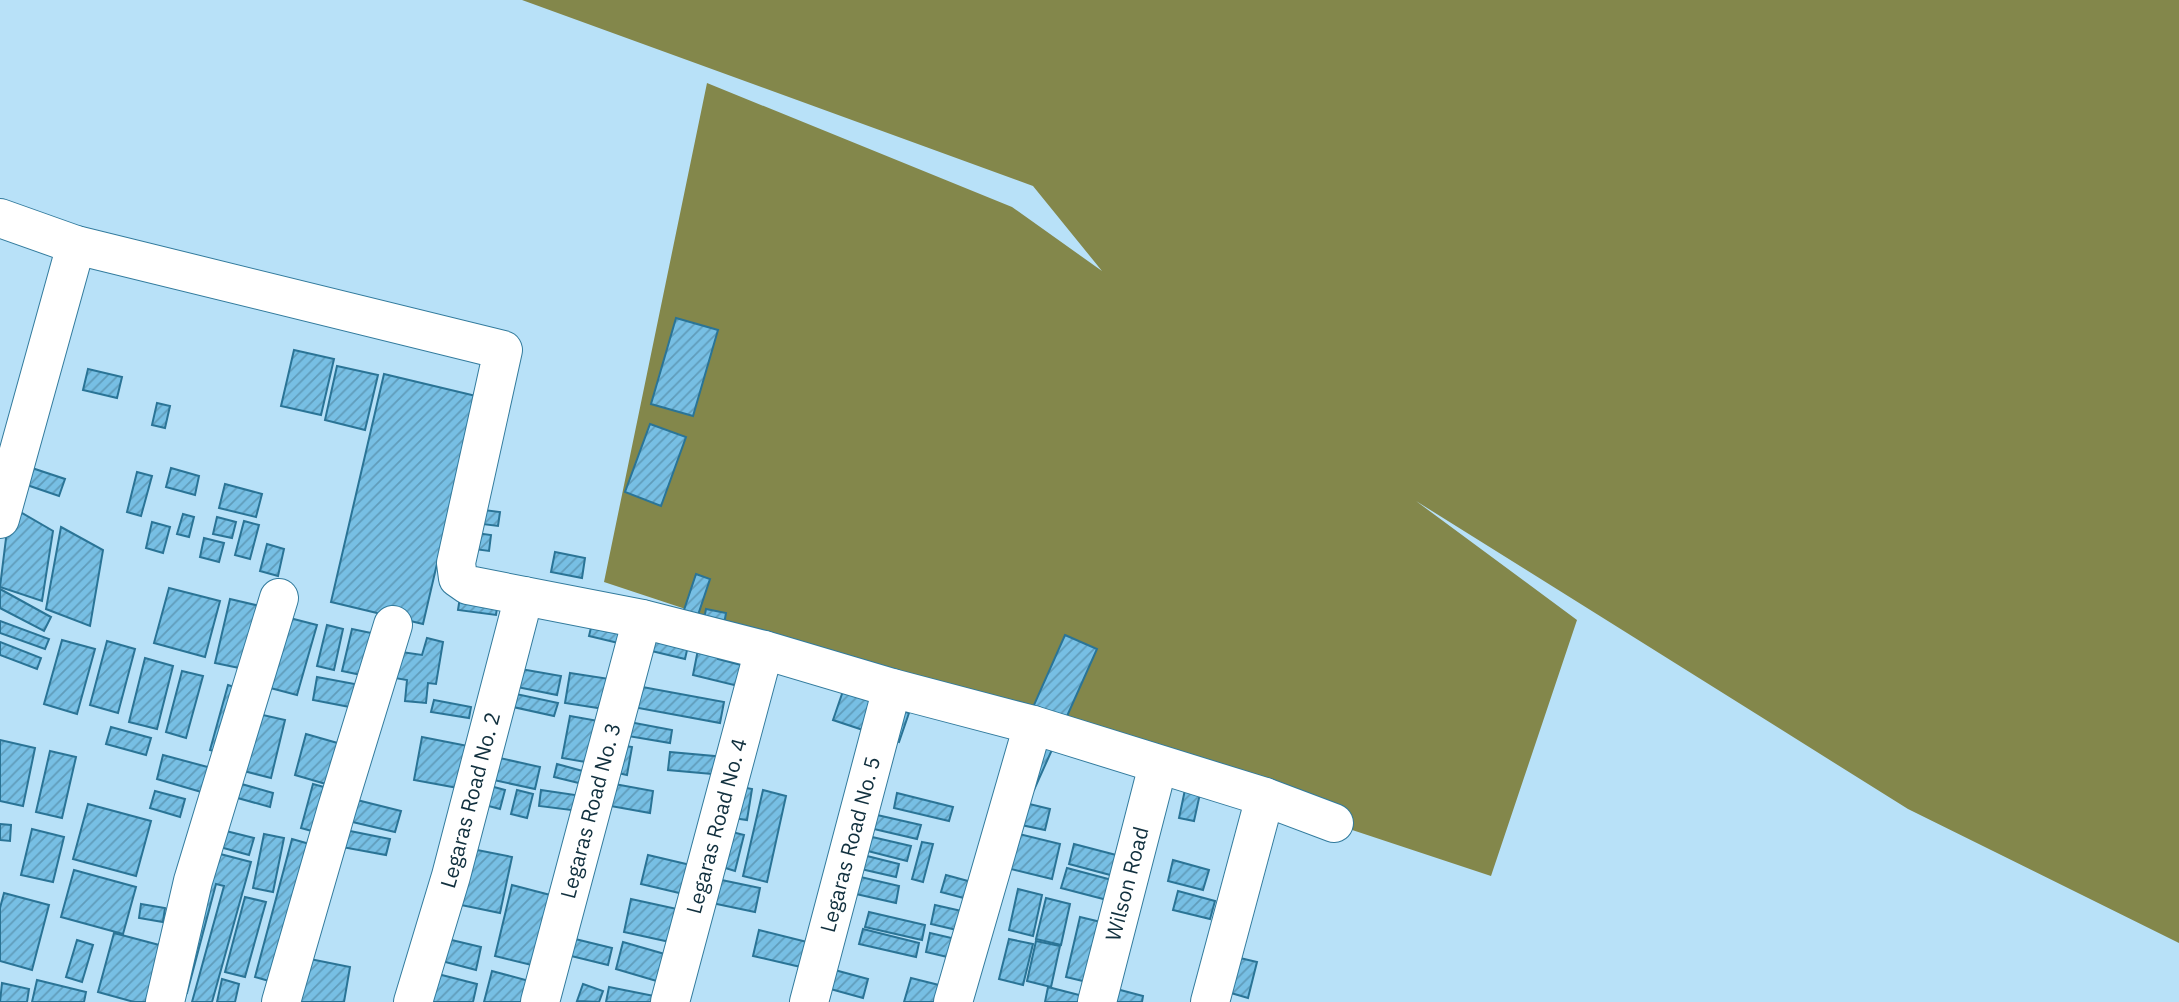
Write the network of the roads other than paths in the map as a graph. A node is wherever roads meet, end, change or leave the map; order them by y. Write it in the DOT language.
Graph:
graph roads {
  1 [pos="0,218"];
  2 [pos="76,245"];
  3 [pos="0,519"];
  4 [pos="524,596"];
  5 [pos="279,598"];
  6 [pos="642,619"];
  7 [pos="393,625"];
  8 [pos="764,650"];
  9 [pos="892,688"];
  10 [pos="1033,725"];
  11 [pos="1158,765"];
  12 [pos="1265,797"];
  13 [pos="1334,823"];
  14 [pos="166,1002"];
  15 [pos="281,1002"];
  16 [pos="413,1002"];
  17 [pos="540,1002"];
  18 [pos="670,1002"];
  19 [pos="809,1002"];
  20 [pos="953,1002"];
  21 [pos="1097,1002"];
  22 [pos="1210,1002"];
  1 -- 2 [label="street"];
  2 -- 3 [label="street"];
  2 -- 4 [label="street"];
  4 -- 6 [label="street"];
  4 -- 16 [label="street, Legaras Road No. 2"];
  5 -- 14 [label="street"];
  6 -- 8 [label="street"];
  6 -- 17 [label="street, Legaras Road No. 3"];
  7 -- 15 [label="street"];
  8 -- 9 [label="street"];
  8 -- 18 [label="street, Legaras Road No. 4"];
  9 -- 10 [label="street"];
  9 -- 19 [label="street, Legaras Road No. 5"];
  10 -- 11 [label="street"];
  10 -- 20 [label="street"];
  11 -- 12 [label="street"];
  11 -- 21 [label="street, Wilson Road"];
  12 -- 13 [label="street"];
  12 -- 22 [label="street"];
}
